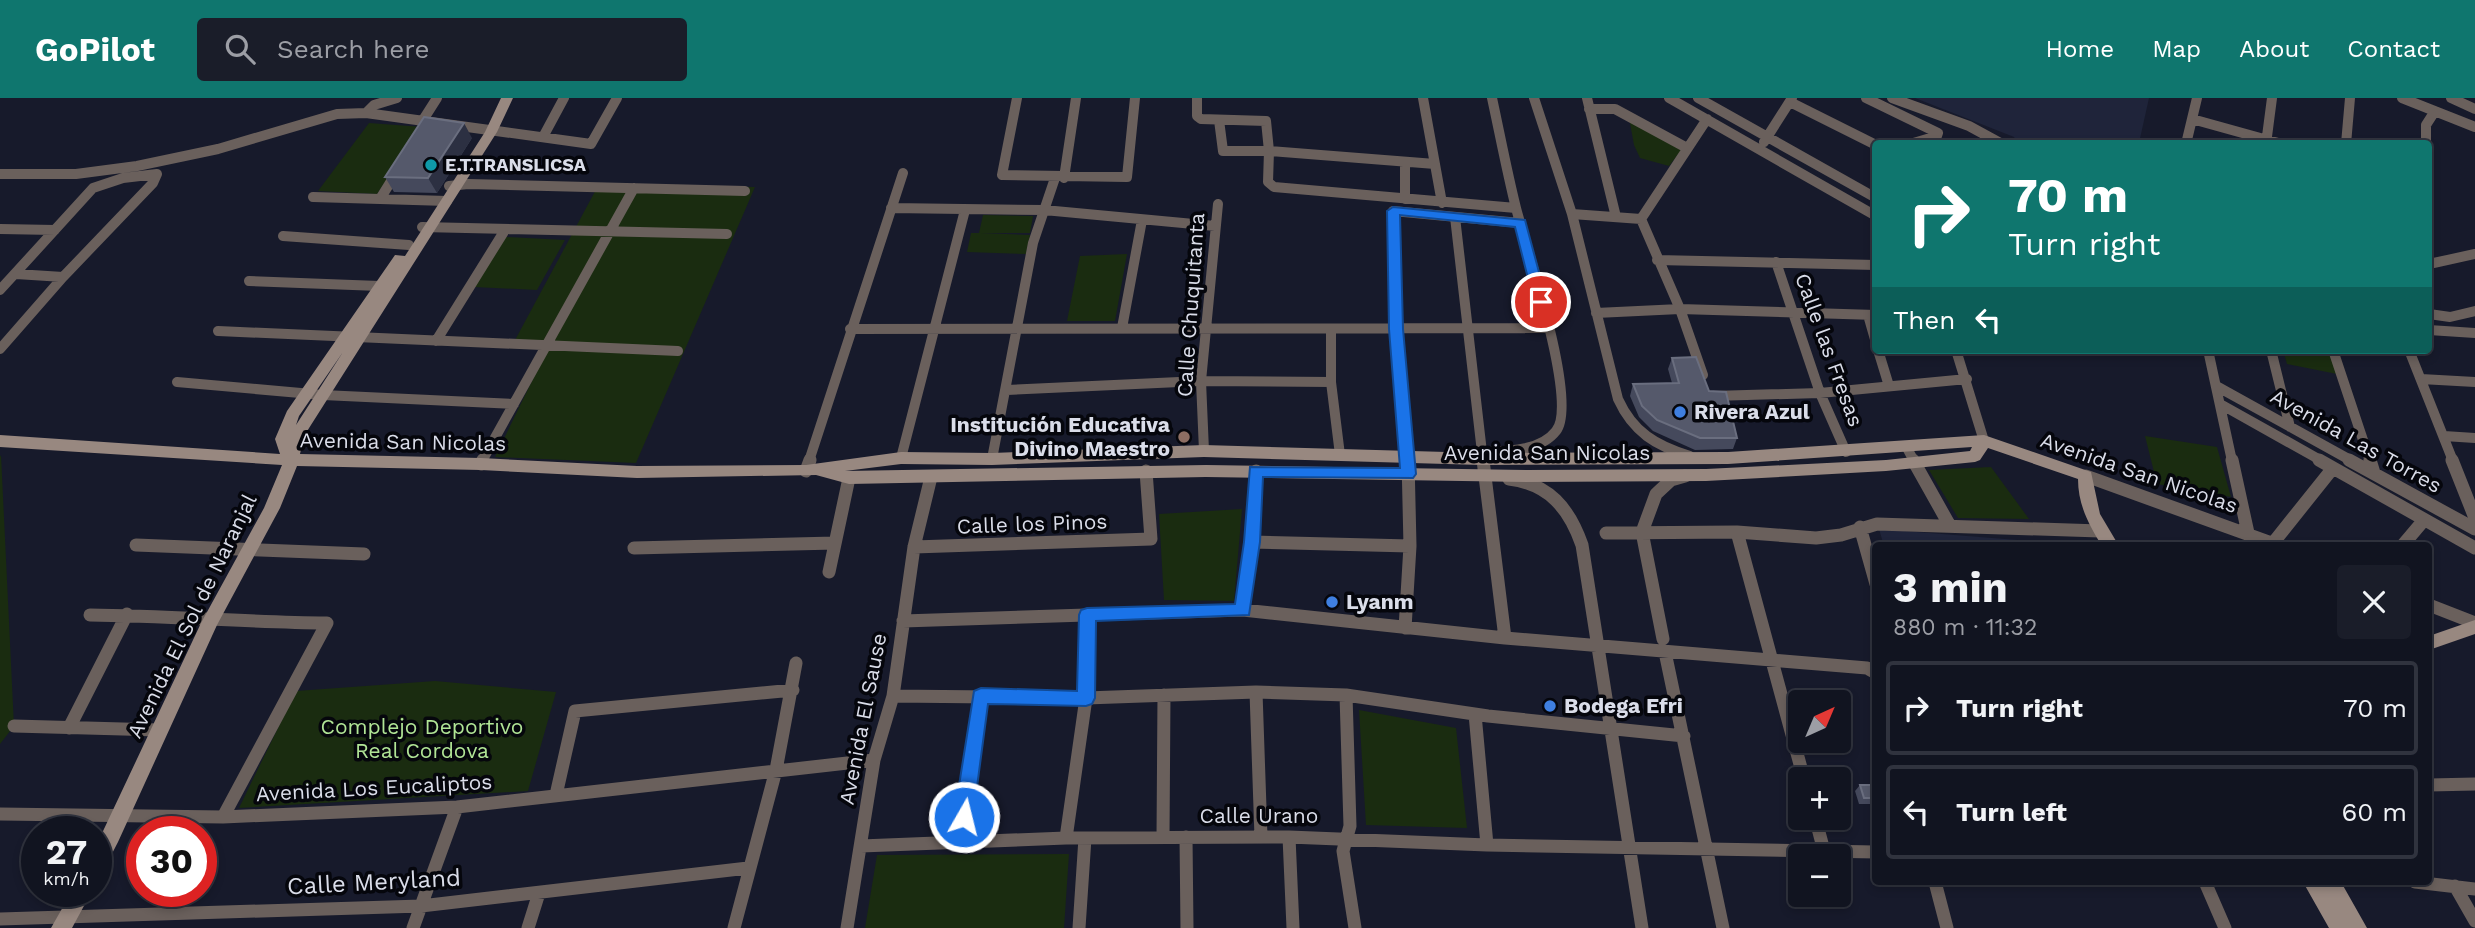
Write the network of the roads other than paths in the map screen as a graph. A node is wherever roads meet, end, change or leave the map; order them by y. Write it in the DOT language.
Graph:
graph roads {
  1 [pos="361,98"];
  2 [pos="397,98"];
  3 [pos="437,98"];
  4 [pos="505,98"];
  5 [pos="564,98"];
  6 [pos="617,98"];
  7 [pos="1017,98"];
  8 [pos="1076,98"];
  9 [pos="1135,98"];
  10 [pos="1197,98"];
  11 [pos="1423,98"];
  12 [pos="1492,98"];
  13 [pos="1534,98"];
  14 [pos="1669,98"];
  15 [pos="1698,98"];
  16 [pos="1866,98"];
  17 [pos="1892,98"];
  18 [pos="2197,98"];
  19 [pos="2272,98"];
  20 [pos="2350,98"];
  21 [pos="2402,98"];
  22 [pos="2451,98"];
  23 [pos="1791,100"];
  24 [pos="1588,103"];
  25 [pos="2471,107"];
  26 [pos="367,110"];
  27 [pos="2435,111"];
  28 [pos="1707,119"];
  29 [pos="2192,119"];
  30 [pos="423,120"];
  31 [pos="1219,120"];
  32 [pos="2457,120"];
  33 [pos="2475,127"];
  34 [pos="486,131"];
  35 [pos="1768,136"];
  36 [pos="543,137"];
  37 [pos="1924,140"];
  38 [pos="1995,140"];
  39 [pos="2187,140"];
  40 [pos="2263,140"];
  41 [pos="2266,140"];
  42 [pos="2346,140"];
  43 [pos="2426,140"];
  44 [pos="1872,143"];
  45 [pos="1688,148"];
  46 [pos="1759,148"];
  47 [pos="1269,151"];
  48 [pos="1405,162"];
  49 [pos="1436,164"];
  50 [pos="402,165"];
  51 [pos="903,173"];
  52 [pos="0,174"];
  53 [pos="1059,178"];
  54 [pos="453,186"];
  55 [pos="634,188"];
  56 [pos="745,191"];
  57 [pos="1872,195"];
  58 [pos="313,197"];
  59 [pos="380,199"];
  60 [pos="1405,199"];
  61 [pos="1872,199"];
  62 [pos="443,201"];
  63 [pos="1442,203"];
  64 [pos="1218,204"];
  65 [pos="1860,207"];
  66 [pos="891,208"];
  67 [pos="1516,208"];
  68 [pos="965,210"];
  69 [pos="1044,211"];
  70 [pos="1572,214"];
  71 [pos="1872,214"];
  72 [pos="1455,217"];
  73 [pos="1616,217"];
  74 [pos="1142,219"];
  75 [pos="1641,219"];
  76 [pos="1521,223"];
  77 [pos="1216,226"];
  78 [pos="426,228"];
  79 [pos="0,229"];
  80 [pos="55,230"];
  81 [pos="505,230"];
  82 [pos="609,232"];
  83 [pos="727,234"];
  84 [pos="283,236"];
  85 [pos="409,245"];
  86 [pos="2475,254"];
  87 [pos="1657,260"];
  88 [pos="1776,261"];
  89 [pos="2432,263"];
  90 [pos="1872,265"];
  91 [pos="16,274"];
  92 [pos="63,277"];
  93 [pos="250,281"];
  94 [pos="379,286"];
  95 [pos="0,290"];
  96 [pos="1680,309"];
  97 [pos="2475,311"];
  98 [pos="1597,313"];
  99 [pos="1794,313"];
  100 [pos="1872,315"];
  101 [pos="2433,315"];
  102 [pos="935,328"];
  103 [pos="1017,328"];
  104 [pos="1122,328"];
  105 [pos="1204,328"];
  106 [pos="1547,328"];
  107 [pos="850,329"];
  108 [pos="1332,329"];
  109 [pos="1396,329"];
  110 [pos="1470,329"];
  111 [pos="2432,330"];
  112 [pos="218,331"];
  113 [pos="2475,333"];
  114 [pos="353,339"];
  115 [pos="436,341"];
  116 [pos="546,346"];
  117 [pos="0,349"];
  118 [pos="678,351"];
  119 [pos="1879,354"];
  120 [pos="1958,354"];
  121 [pos="2209,354"];
  122 [pos="2272,354"];
  123 [pos="2334,354"];
  124 [pos="2411,354"];
  125 [pos="1967,379"];
  126 [pos="2421,379"];
  127 [pos="1200,381"];
  128 [pos="177,382"];
  129 [pos="1331,382"];
  130 [pos="2475,382"];
  131 [pos="1889,386"];
  132 [pos="2218,387"];
  133 [pos="1007,390"];
  134 [pos="1820,393"];
  135 [pos="307,394"];
  136 [pos="323,396"];
  137 [pos="514,404"];
  138 [pos="2222,405"];
  139 [pos="2290,427"];
  140 [pos="2444,436"];
  141 [pos="2475,438"];
  142 [pos="1984,441"];
  143 [pos="0,442"];
  144 [pos="1907,448"];
  145 [pos="1204,451"];
  146 [pos="1846,452"];
  147 [pos="1340,455"];
  148 [pos="1408,457"];
  149 [pos="901,458"];
  150 [pos="992,459"];
  151 [pos="289,460"];
  152 [pos="481,464"];
  153 [pos="1916,464"];
  154 [pos="1483,466"];
  155 [pos="1695,466"];
  156 [pos="2333,468"];
  157 [pos="806,471"];
  158 [pos="1146,471"];
  159 [pos="1256,471"];
  160 [pos="2374,473"];
  161 [pos="1408,474"];
  162 [pos="2080,474"];
  163 [pos="931,477"];
  164 [pos="849,478"];
  165 [pos="2472,497"];
  166 [pos="2475,518"];
  167 [pos="2424,520"];
  168 [pos="1950,526"];
  169 [pos="1860,527"];
  170 [pos="2475,528"];
  171 [pos="1642,532"];
  172 [pos="1737,532"];
  173 [pos="1606,533"];
  174 [pos="2248,533"];
  175 [pos="2105,540"];
  176 [pos="1252,542"];
  177 [pos="2270,542"];
  178 [pos="2279,542"];
  179 [pos="2405,542"];
  180 [pos="835,543"];
  181 [pos="136,545"];
  182 [pos="1410,546"];
  183 [pos="914,547"];
  184 [pos="251,548"];
  185 [pos="634,548"];
  186 [pos="2475,548"];
  187 [pos="364,554"];
  188 [pos="1872,570"];
  189 [pos="829,572"];
  190 [pos="2432,605"];
  191 [pos="1243,610"];
  192 [pos="127,614"];
  193 [pos="90,615"];
  194 [pos="1087,615"];
  195 [pos="210,621"];
  196 [pos="903,621"];
  197 [pos="2475,625"];
  198 [pos="1405,628"];
  199 [pos="1505,638"];
  200 [pos="2432,642"];
  201 [pos="1664,645"];
  202 [pos="1598,646"];
  203 [pos="1772,658"];
  204 [pos="796,663"];
  205 [pos="1872,671"];
  206 [pos="793,690"];
  207 [pos="1256,692"];
  208 [pos="1164,695"];
  209 [pos="1346,695"];
  210 [pos="893,696"];
  211 [pos="981,696"];
  212 [pos="1086,698"];
  213 [pos="1475,714"];
  214 [pos="14,726"];
  215 [pos="69,728"];
  216 [pos="1611,729"];
  217 [pos="159,730"];
  218 [pos="1684,736"];
  219 [pos="874,760"];
  220 [pos="1801,767"];
  221 [pos="776,770"];
  222 [pos="2475,783"];
  223 [pos="2432,785"];
  224 [pos="556,794"];
  225 [pos="457,807"];
  226 [pos="0,814"];
  227 [pos="124,814"];
  228 [pos="223,817"];
  229 [pos="112,836"];
  230 [pos="1289,836"];
  231 [pos="1163,837"];
  232 [pos="1186,837"];
  233 [pos="1261,837"];
  234 [pos="1066,838"];
  235 [pos="1085,838"];
  236 [pos="1347,838"];
  237 [pos="961,842"];
  238 [pos="1487,845"];
  239 [pos="861,846"];
  240 [pos="1629,846"];
  241 [pos="1656,846"];
  242 [pos="1707,849"];
  243 [pos="1788,850"];
  244 [pos="1851,852"];
  245 [pos="1872,852"];
  246 [pos="748,868"];
  247 [pos="2432,884"];
  248 [pos="1936,885"];
  249 [pos="2205,885"];
  250 [pos="2315,885"];
  251 [pos="2332,885"];
  252 [pos="2455,886"];
  253 [pos="2475,888"];
  254 [pos="539,893"];
  255 [pos="421,906"];
  256 [pos="73,907"];
  257 [pos="0,919"];
  258 [pos="2475,921"];
  259 [pos="64,923"];
  260 [pos="413,928"];
  261 [pos="528,928"];
  262 [pos="734,928"];
  263 [pos="847,928"];
  264 [pos="1079,928"];
  265 [pos="1187,928"];
  266 [pos="1293,928"];
  267 [pos="1355,928"];
  268 [pos="1642,928"];
  269 [pos="1723,928"];
  270 [pos="1947,928"];
  271 [pos="2225,928"];
  272 [pos="2340,928"];
  273 [pos="2357,928"];
  1 -- 26 [label="street"];
  2 -- 26 [label="street"];
  3 -- 30 [label="street"];
  4 -- 34 [label="street, Avenida El Sol de Naranjal"];
  5 -- 36 [label="street"];
  6 -- 36 [label="street"];
  7 -- 53 [label="street"];
  8 -- 53 [label="street"];
  9 -- 53 [label="street"];
  10 -- 31 [label="street"];
  11 -- 49 [label="street"];
  12 -- 67 [label="street"];
  13 -- 70 [label="street"];
  14 -- 28 [label="street"];
  15 -- 35 [label="street"];
  16 -- 37 [label="street"];
  17 -- 38 [label="street"];
  18 -- 29 [label="street"];
  19 -- 41 [label="street"];
  20 -- 42 [label="street"];
  21 -- 27 [label="street"];
  22 -- 25 [label="street"];
  23 -- 35 [label="street"];
  23 -- 44 [label="street"];
  24 -- 45 [label="street"];
  24 -- 73 [label="street"];
  25 -- 32 [label="street"];
  26 -- 30 [label="street"];
  26 -- 52 [label="street"];
  27 -- 32 [label="street"];
  27 -- 43 [label="street"];
  28 -- 45 [label="street"];
  28 -- 46 [label="street"];
  29 -- 39 [label="street"];
  29 -- 40 [label="street"];
  30 -- 34 [label="street"];
  31 -- 47 [label="street"];
  31 -- 47 [label="street"];
  32 -- 33 [label="street"];
  34 -- 36 [label="street"];
  34 -- 54 [label="street, Avenida El Sol de Naranjal"];
  35 -- 46 [label="street"];
  35 -- 57 [label="street"];
  45 -- 75 [label="street"];
  46 -- 65 [label="street"];
  47 -- 48 [label="street"];
  47 -- 60 [label="street"];
  48 -- 49 [label="street"];
  48 -- 60 [label="street"];
  49 -- 63 [label="street"];
  50 -- 59 [label="street"];
  51 -- 66 [label="street"];
  53 -- 69 [label="street"];
  54 -- 55 [label="street"];
  54 -- 62 [label="street, Avenida El Sol de Naranjal"];
  55 -- 56 [label="street"];
  55 -- 82 [label="street"];
  58 -- 59 [label="street"];
  59 -- 62 [label="street"];
  60 -- 63 [label="street"];
  61 -- 65 [label="street"];
  62 -- 78 [label="street, Avenida El Sol de Naranjal"];
  63 -- 67 [label="street"];
  64 -- 77 [label="street, Calle Chuquitanta"];
  65 -- 71 [label="street"];
  66 -- 68 [label="street"];
  66 -- 107 [label="street"];
  67 -- 76 [label="street"];
  68 -- 69 [label="street"];
  68 -- 102 [label="street"];
  69 -- 74 [label="street"];
  69 -- 103 [label="street"];
  70 -- 73 [label="street"];
  70 -- 98 [label="street"];
  72 -- 76 [label="street"];
  72 -- 109 [label="street"];
  72 -- 110 [label="street"];
  73 -- 75 [label="street"];
  74 -- 77 [label="street"];
  74 -- 104 [label="street"];
  75 -- 87 [label="street"];
  76 -- 106 [label="street"];
  77 -- 105 [label="street, Calle Chuquitanta"];
  78 -- 81 [label="street"];
  78 -- 85 [label="street, Avenida El Sol de Naranjal"];
  78 -- 114 [label="street, Avenida El Sol de Naranjal"];
  79 -- 80 [label="street"];
  80 -- 91 [label="street"];
  80 -- 92 [label="street"];
  81 -- 82 [label="street"];
  81 -- 115 [label="street"];
  82 -- 83 [label="street"];
  82 -- 116 [label="street"];
  84 -- 85 [label="street"];
  85 -- 94 [label="street, Avenida El Sol de Naranjal"];
  86 -- 89 [label="street"];
  87 -- 88 [label="street"];
  87 -- 96 [label="street"];
  88 -- 90 [label="street"];
  88 -- 99 [label="street, Calle las Fresas"];
  91 -- 92 [label="street"];
  91 -- 95 [label="street"];
  92 -- 117 [label="street"];
  93 -- 94 [label="street"];
  94 -- 114 [label="street, Avenida El Sol de Naranjal"];
  96 -- 98 [label="street"];
  96 -- 99 [label="street"];
  96 -- 134 [label="street"];
  97 -- 101 [label="street"];
  98 -- 155 [label="street"];
  99 -- 100 [label="street"];
  99 -- 134 [label="street, Calle las Fresas"];
  102 -- 103 [label="street"];
  102 -- 107 [label="street"];
  102 -- 149 [label="street"];
  103 -- 104 [label="street"];
  103 -- 133 [label="street"];
  104 -- 105 [label="street"];
  105 -- 108 [label="street"];
  105 -- 127 [label="street, Calle Chuquitanta"];
  106 -- 110 [label="street"];
  106 -- 154 [label="street"];
  107 -- 157 [label="street"];
  108 -- 109 [label="street"];
  108 -- 129 [label="street"];
  109 -- 110 [label="street"];
  109 -- 148 [label="street"];
  110 -- 154 [label="street"];
  111 -- 113 [label="street"];
  112 -- 114 [label="street"];
  114 -- 115 [label="street"];
  114 -- 135 [label="street, Avenida El Sol de Naranjal"];
  114 -- 136 [label="street, Avenida El Sol de Naranjal"];
  115 -- 116 [label="street"];
  116 -- 118 [label="street"];
  116 -- 137 [label="street"];
  119 -- 131 [label="street"];
  120 -- 125 [label="street"];
  121 -- 132 [label="street"];
  122 -- 139 [label="street"];
  123 -- 160 [label="street"];
  124 -- 126 [label="street"];
  125 -- 131 [label="street"];
  125 -- 142 [label="street"];
  126 -- 130 [label="street"];
  126 -- 140 [label="street"];
  127 -- 129 [label="street"];
  127 -- 133 [label="street"];
  127 -- 145 [label="street, Calle Chuquitanta"];
  128 -- 135 [label="street"];
  129 -- 147 [label="street"];
  131 -- 134 [label="street"];
  132 -- 138 [label="street"];
  132 -- 139 [label="street, Avenida Las Torres"];
  133 -- 150 [label="street"];
  134 -- 146 [label="street, Calle las Fresas"];
  135 -- 136 [label="street"];
  135 -- 151 [label="street, Avenida El Sol de Naranjal"];
  136 -- 137 [label="street"];
  136 -- 151 [label="street, Avenida El Sol de Naranjal"];
  137 -- 152 [label="street"];
  138 -- 156 [label="street, Avenida Las Torres"];
  138 -- 174 [label="street"];
  139 -- 160 [label="street, Avenida Las Torres"];
  140 -- 141 [label="street"];
  140 -- 165 [label="street"];
  142 -- 144 [label="street, Avenida San Nicolas"];
  142 -- 153 [label="street, Avenida San Nicolas"];
  142 -- 162 [label="street, Avenida San Nicolas"];
  143 -- 151 [label="street, Avenida San Nicolas"];
  144 -- 146 [label="street, Avenida San Nicolas"];
  144 -- 153 [label="street"];
  145 -- 147 [label="street, Avenida San Nicolas"];
  145 -- 150 [label="street, Avenida San Nicolas"];
  146 -- 155 [label="street, Avenida San Nicolas"];
  147 -- 148 [label="street, Avenida San Nicolas"];
  148 -- 154 [label="street, Avenida San Nicolas"];
  148 -- 161 [label="street"];
  149 -- 150 [label="street, Avenida San Nicolas"];
  149 -- 157 [label="street, Avenida San Nicolas"];
  151 -- 152 [label="street, Avenida San Nicolas"];
  151 -- 184 [label="street, Avenida El Sol de Naranjal"];
  152 -- 157 [label="street, Avenida San Nicolas"];
  153 -- 155 [label="street, Avenida San Nicolas"];
  153 -- 168 [label="street"];
  154 -- 155 [label="street, Avenida San Nicolas"];
  154 -- 161 [label="street, Avenida San Nicolas"];
  154 -- 199 [label="street"];
  154 -- 202 [label="street"];
  155 -- 171 [label="street"];
  156 -- 167 [label="street, Avenida Las Torres"];
  156 -- 178 [label="street"];
  157 -- 164 [label="street, Avenida San Nicolas"];
  158 -- 159 [label="street, Avenida San Nicolas"];
  158 -- 163 [label="street, Avenida San Nicolas"];
  158 -- 183 [label="street, Calle los Pinos"];
  159 -- 161 [label="street, Avenida San Nicolas"];
  159 -- 176 [label="street"];
  160 -- 170 [label="street, Avenida Las Torres"];
  161 -- 182 [label="street"];
  162 -- 174 [label="street, Avenida San Nicolas"];
  162 -- 175 [label="street"];
  163 -- 164 [label="street, Avenida San Nicolas"];
  163 -- 183 [label="street, Avenida El Sause"];
  164 -- 180 [label="street"];
  165 -- 166 [label="street"];
  167 -- 179 [label="street"];
  167 -- 186 [label="street, Avenida Las Torres"];
  168 -- 169 [label="street"];
  168 -- 175 [label="street"];
  169 -- 172 [label="street"];
  169 -- 188 [label="street"];
  171 -- 172 [label="street"];
  171 -- 173 [label="street"];
  171 -- 201 [label="street"];
  172 -- 203 [label="street"];
  174 -- 177 [label="street, Avenida San Nicolas"];
  176 -- 182 [label="street"];
  176 -- 191 [label="street"];
  180 -- 185 [label="street"];
  180 -- 189 [label="street"];
  181 -- 184 [label="street"];
  182 -- 198 [label="street"];
  183 -- 196 [label="street, Avenida El Sause"];
  184 -- 187 [label="street"];
  184 -- 195 [label="street, Avenida El Sol de Naranjal"];
  190 -- 197 [label="street"];
  191 -- 194 [label="street"];
  191 -- 198 [label="street"];
  192 -- 193 [label="street"];
  192 -- 195 [label="street"];
  192 -- 215 [label="street"];
  194 -- 196 [label="street"];
  194 -- 212 [label="street"];
  195 -- 217 [label="street, Avenida El Sol de Naranjal"];
  195 -- 228 [label="street"];
  196 -- 210 [label="street, Avenida El Sause"];
  197 -- 200 [label="street"];
  198 -- 199 [label="street"];
  199 -- 202 [label="street"];
  201 -- 202 [label="street"];
  201 -- 203 [label="street"];
  201 -- 218 [label="street"];
  202 -- 216 [label="street"];
  203 -- 205 [label="street"];
  203 -- 220 [label="street"];
  204 -- 206 [label="street"];
  206 -- 221 [label="street"];
  206 -- 224 [label="street"];
  207 -- 208 [label="street"];
  207 -- 209 [label="street"];
  207 -- 233 [label="street"];
  208 -- 212 [label="street"];
  208 -- 231 [label="street"];
  209 -- 213 [label="street"];
  209 -- 236 [label="street"];
  210 -- 211 [label="street"];
  210 -- 219 [label="street, Avenida El Sause"];
  211 -- 212 [label="street"];
  211 -- 237 [label="street"];
  212 -- 234 [label="street"];
  213 -- 216 [label="street"];
  213 -- 238 [label="street"];
  214 -- 215 [label="street"];
  215 -- 217 [label="street"];
  216 -- 218 [label="street"];
  216 -- 240 [label="street"];
  217 -- 227 [label="street, Avenida El Sol de Naranjal"];
  218 -- 242 [label="street"];
  219 -- 221 [label="street, Avenida Los Eucaliptos"];
  219 -- 239 [label="street, Avenida El Sause"];
  221 -- 224 [label="street, Avenida Los Eucaliptos"];
  221 -- 246 [label="street"];
  222 -- 223 [label="street"];
  224 -- 225 [label="street, Avenida Los Eucaliptos"];
  225 -- 228 [label="street, Avenida Los Eucaliptos"];
  225 -- 255 [label="street"];
  226 -- 227 [label="street, Avenida Los Eucaliptos"];
  227 -- 228 [label="street, Avenida Los Eucaliptos"];
  227 -- 229 [label="street, Avenida El Sol de Naranjal"];
  230 -- 233 [label="street, Calle Urano"];
  230 -- 236 [label="street, Calle Urano"];
  230 -- 266 [label="street"];
  231 -- 232 [label="street, Calle Urano"];
  231 -- 235 [label="street, Calle Urano"];
  232 -- 233 [label="street, Calle Urano"];
  232 -- 265 [label="street"];
  234 -- 235 [label="street, Calle Urano"];
  234 -- 237 [label="street, Calle Urano"];
  235 -- 264 [label="street"];
  236 -- 238 [label="street, Calle Urano"];
  236 -- 267 [label="street"];
  237 -- 239 [label="street, Calle Urano"];
  238 -- 240 [label="street, Calle Urano"];
  239 -- 263 [label="street, Avenida El Sause"];
  240 -- 241 [label="street, Calle Urano"];
  240 -- 268 [label="street"];
  241 -- 242 [label="street"];
  242 -- 243 [label="street"];
  242 -- 269 [label="street"];
  244 -- 245 [label="street"];
  246 -- 254 [label="street, Calle Meryland"];
  246 -- 262 [label="street"];
  247 -- 252 [label="street"];
  248 -- 270 [label="street"];
  249 -- 271 [label="street"];
  250 -- 272 [label="street"];
  251 -- 273 [label="street"];
  252 -- 253 [label="street"];
  252 -- 258 [label="street"];
  254 -- 255 [label="street, Calle Meryland"];
  254 -- 261 [label="street"];
  255 -- 259 [label="street, Calle Meryland"];
  255 -- 260 [label="street"];
  256 -- 259 [label="street"];
  257 -- 259 [label="street, Calle Meryland"];
}
